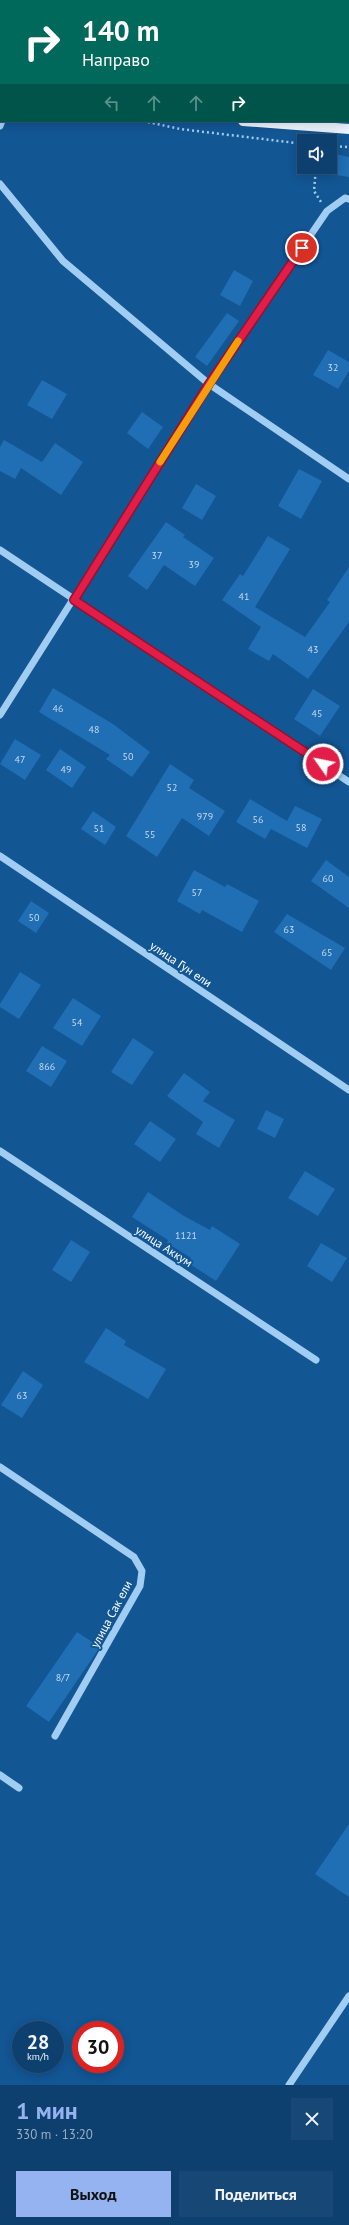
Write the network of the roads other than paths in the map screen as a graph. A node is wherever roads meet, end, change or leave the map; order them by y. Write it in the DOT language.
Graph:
graph roads {
  1 [pos="256,122"];
  2 [pos="349,130"];
  3 [pos="0,184"];
  4 [pos="349,199"];
  5 [pos="209,384"];
  6 [pos="349,479"];
  7 [pos="0,550"];
  8 [pos="74,600"];
  9 [pos="0,715"];
  10 [pos="349,782"];
  11 [pos="0,856"];
  12 [pos="349,1090"];
  13 [pos="0,1151"];
  14 [pos="316,1360"];
  15 [pos="0,1467"];
  16 [pos="55,1736"];
  17 [pos="0,1775"];
  18 [pos="19,1788"];
  19 [pos="349,1996"];
  20 [pos="289,2085"];
  1 -- 2 [label="main road"];
  3 -- 5 [label="street"];
  4 -- 5 [label="street"];
  5 -- 6 [label="street"];
  5 -- 8 [label="street"];
  7 -- 8 [label="street"];
  8 -- 9 [label="street"];
  8 -- 10 [label="street"];
  11 -- 12 [label="street, улица Гун ели"];
  13 -- 14 [label="street, улица Аккум"];
  15 -- 16 [label="street, улица Сак ели"];
  17 -- 18 [label="street"];
  19 -- 20 [label="street"];
}
